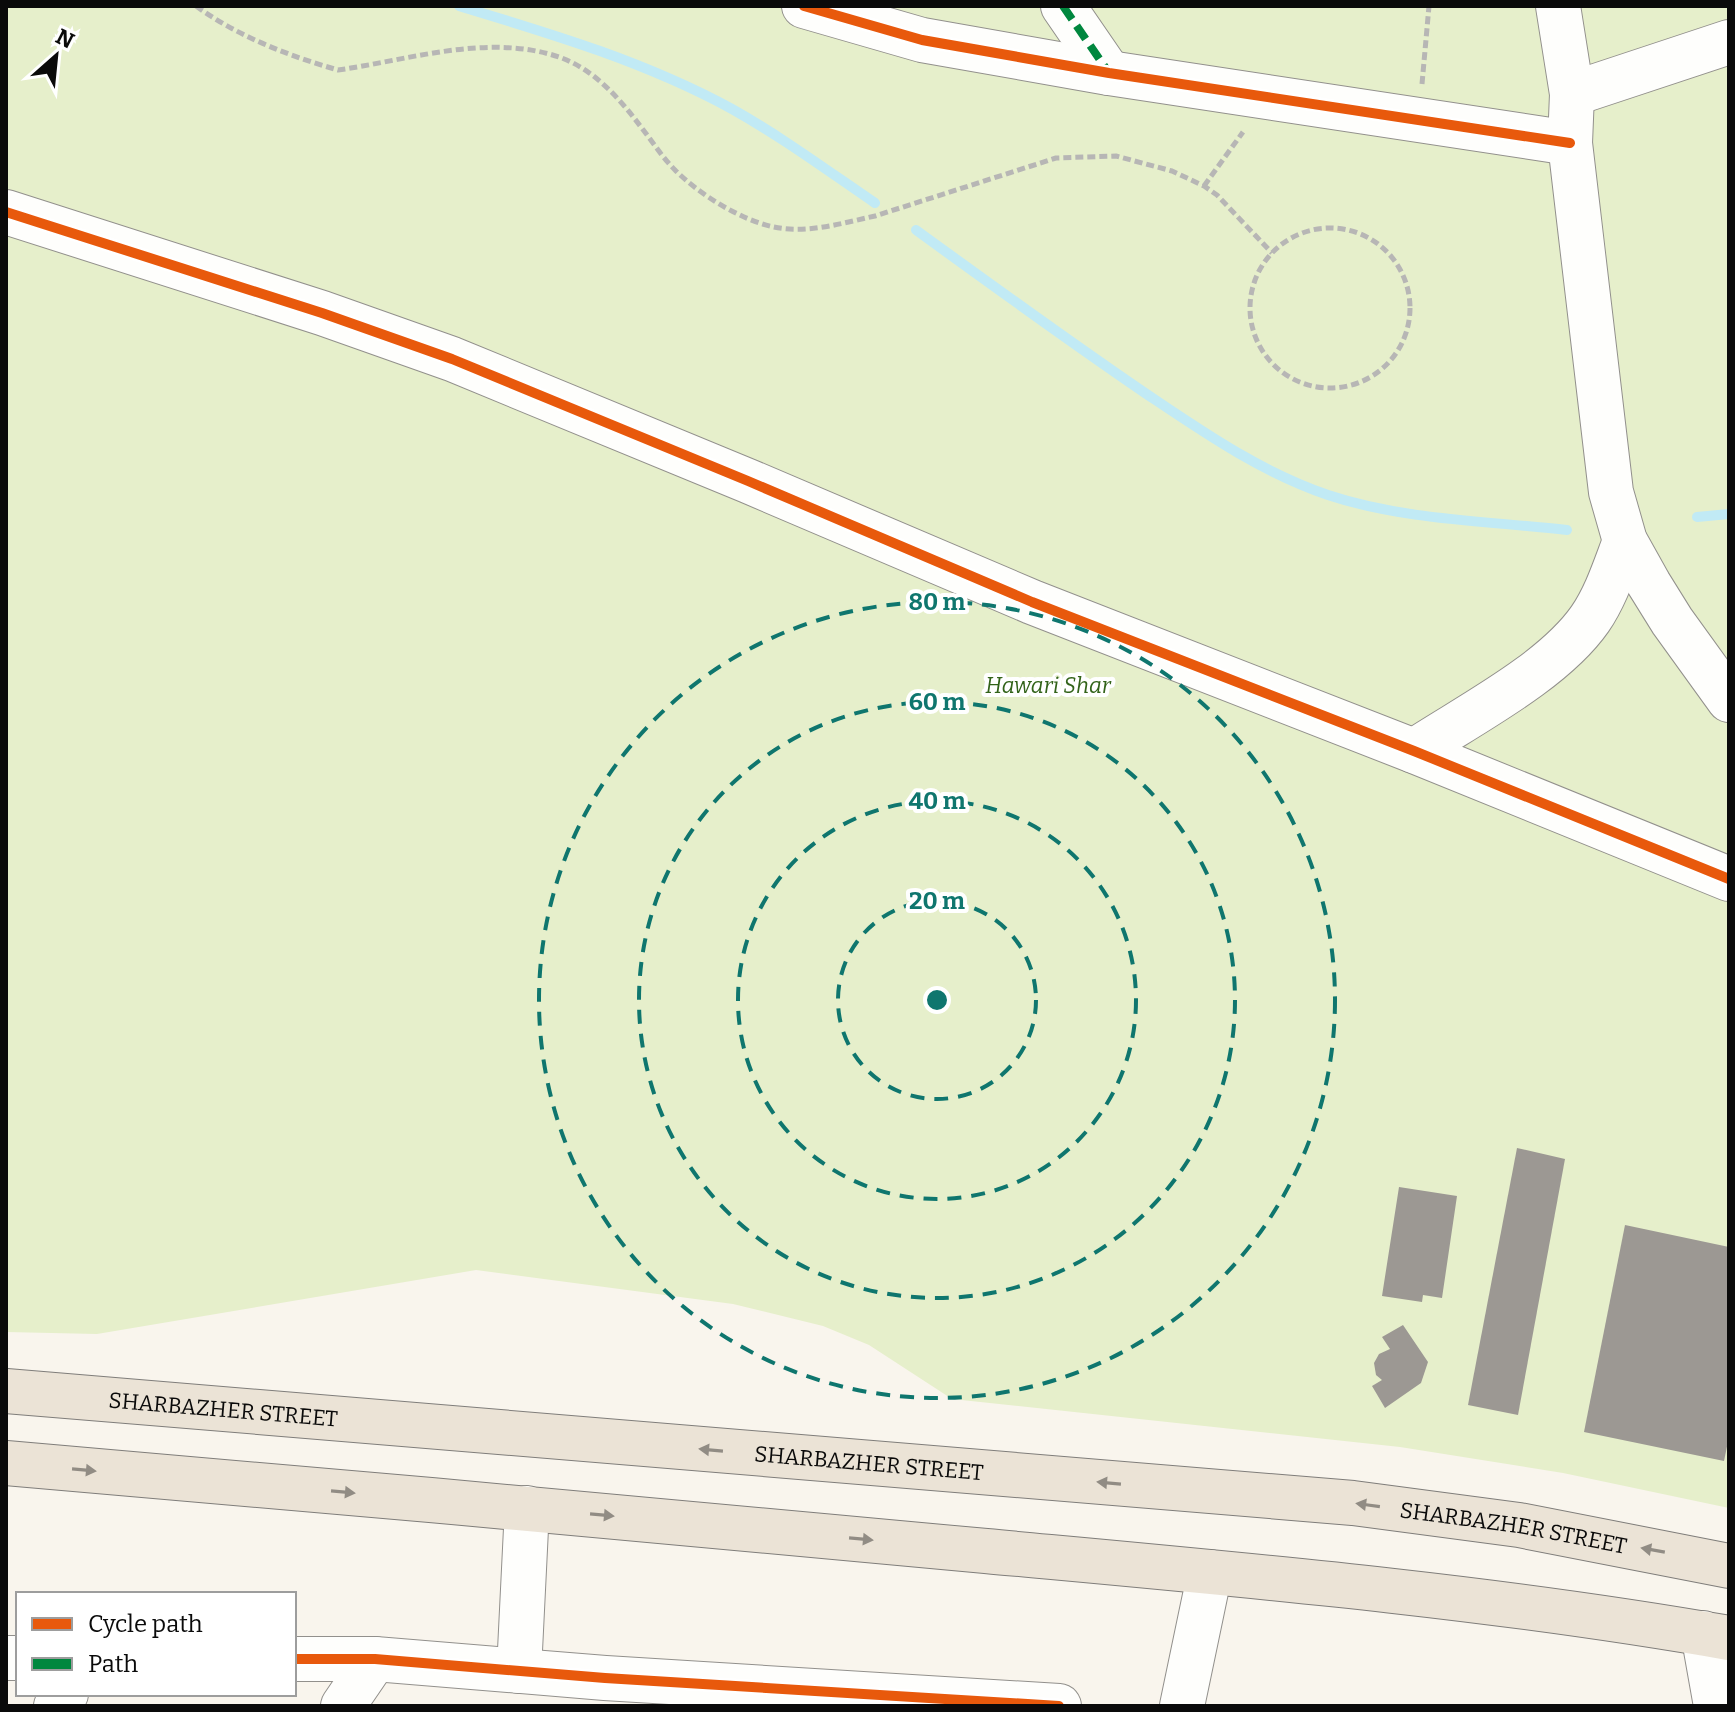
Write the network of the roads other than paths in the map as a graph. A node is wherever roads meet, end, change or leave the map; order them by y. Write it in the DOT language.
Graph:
graph roads {
  1 [pos="804,6"];
  2 [pos="1063,6"];
  3 [pos="1558,6"];
  4 [pos="1729,42"];
  5 [pos="1109,73"];
  6 [pos="1572,94"];
  7 [pos="1570,143"];
  8 [pos="6,212"];
  9 [pos="1625,541"];
  10 [pos="1729,700"];
  11 [pos="1414,751"];
  12 [pos="1729,879"];
  13 [pos="6,1391"];
  14 [pos="6,1463"];
  15 [pos="527,1508"];
  16 [pos="1729,1566"];
  17 [pos="1210,1572"];
  18 [pos="1716,1635"];
  19 [pos="296,1659"];
  20 [pos="375,1659"];
  21 [pos="519,1671"];
  22 [pos="599,1692"];
  23 [pos="938,1702"];
  24 [pos="343,1706"];
  25 [pos="1059,1706"];
  26 [pos="1182,1706"];
  27 [pos="1716,1706"];
  1 -- 5 [label="street"];
  2 -- 5 [label="street"];
  3 -- 6 [label="street"];
  4 -- 6 [label="street"];
  5 -- 7 [label="street"];
  6 -- 7 [label="street"];
  7 -- 9 [label="street"];
  8 -- 11 [label="street"];
  9 -- 10 [label="street"];
  9 -- 11 [label="street"];
  11 -- 12 [label="street"];
  16 -- 13 [label="main road, SHARBAZHER STREET, one-way"];
  14 -- 15 [label="main road, one-way"];
  15 -- 17 [label="main road, one-way"];
  15 -- 21 [label="street"];
  17 -- 18 [label="main road"];
  17 -- 26 [label="street"];
  18 -- 27 [label="street"];
  19 -- 20 [label="street"];
  20 -- 21 [label="street"];
  20 -- 24 [label="street"];
  21 -- 22 [label="street"];
  22 -- 23 [label="street"];
  23 -- 25 [label="street"];
}
